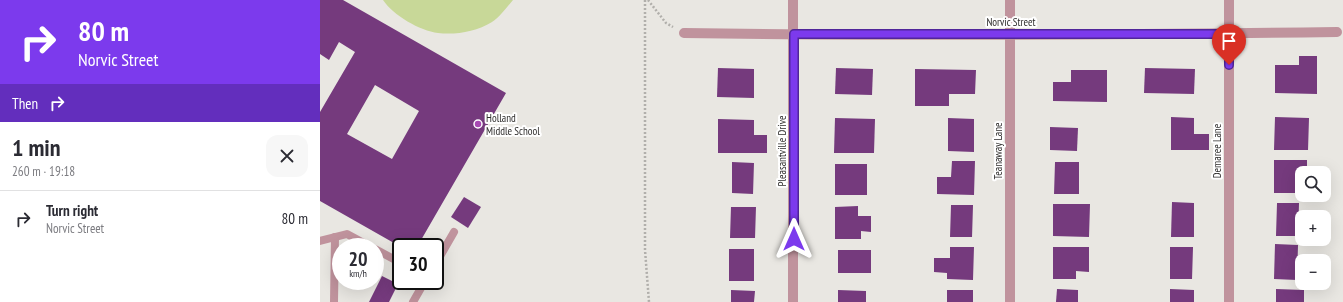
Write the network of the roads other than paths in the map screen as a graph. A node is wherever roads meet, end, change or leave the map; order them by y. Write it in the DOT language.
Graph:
graph roads {
  1 [pos="793,0"];
  2 [pos="1010,0"];
  3 [pos="1229,0"];
  4 [pos="1337,32"];
  5 [pos="684,33"];
  6 [pos="794,34"];
  7 [pos="1010,34"];
  8 [pos="1229,34"];
  9 [pos="454,232"];
  10 [pos="336,237"];
  11 [pos="355,238"];
  12 [pos="320,241"];
  13 [pos="444,249"];
  14 [pos="420,290"];
  15 [pos="334,302"];
  16 [pos="413,302"];
  17 [pos="793,302"];
  18 [pos="1010,302"];
  19 [pos="1229,302"];
  1 -- 6 [label="street, Pleasantville Drive"];
  2 -- 7 [label="street, Teanaway Lane"];
  3 -- 8 [label="street, Demaree Lane"];
  4 -- 8 [label="street, Norvic Street"];
  5 -- 6 [label="street, Norvic Street"];
  6 -- 7 [label="street, Norvic Street"];
  6 -- 17 [label="street, Pleasantville Drive"];
  7 -- 8 [label="street, Norvic Street"];
  7 -- 18 [label="street, Teanaway Lane"];
  8 -- 19 [label="street, Demaree Lane"];
  9 -- 13 [label="lane"];
  10 -- 11 [label="lane"];
  10 -- 12 [label="lane"];
  10 -- 15 [label="lane"];
  14 -- 16 [label="lane"];
}
